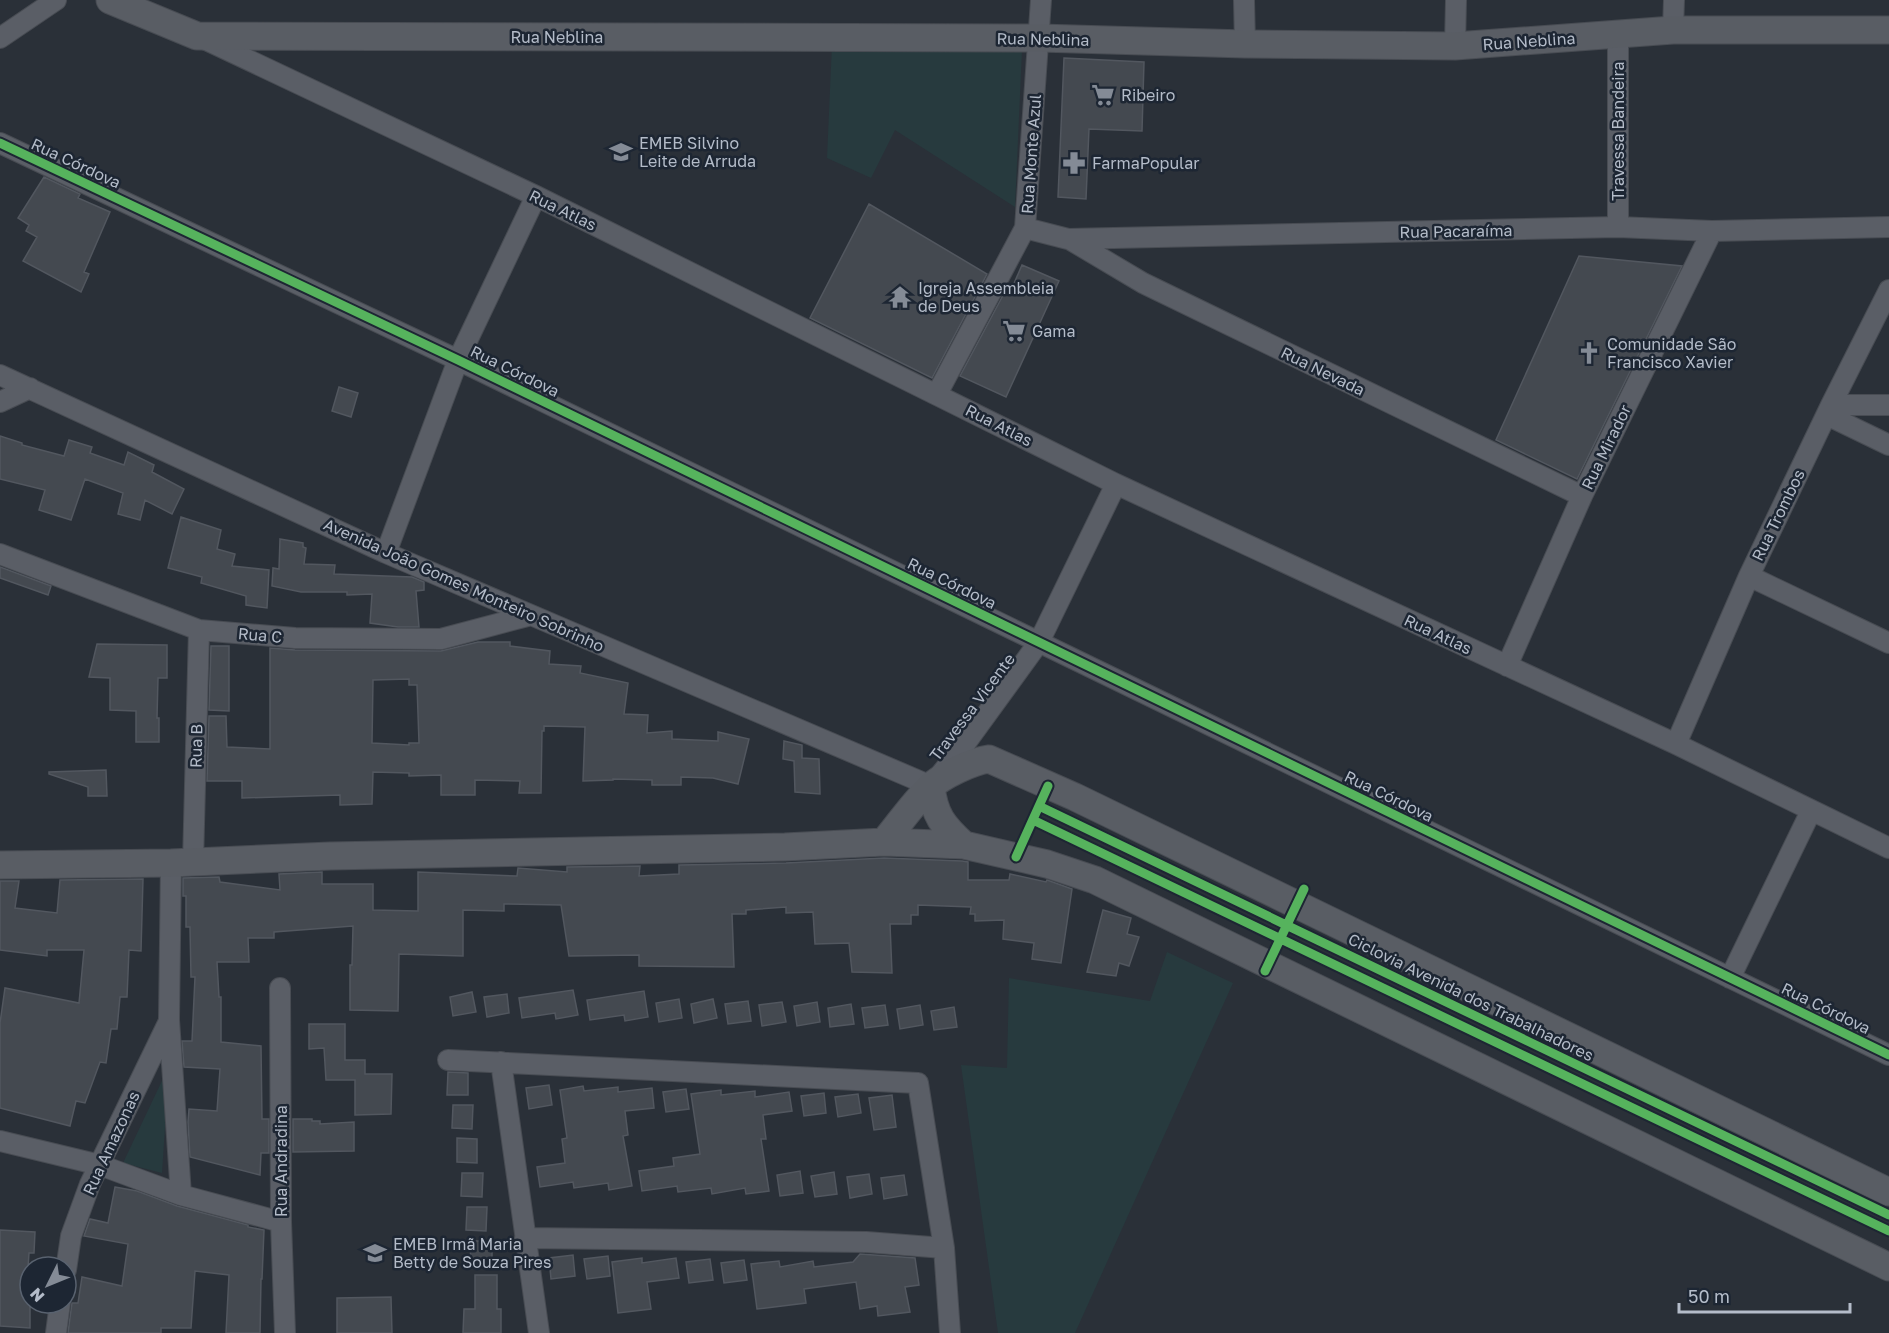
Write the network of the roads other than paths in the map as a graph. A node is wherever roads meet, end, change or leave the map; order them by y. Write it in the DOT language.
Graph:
graph roads {
  1 [pos="56,0"];
  2 [pos="110,0"];
  3 [pos="1041,0"];
  4 [pos="1244,0"];
  5 [pos="1456,0"];
  6 [pos="1674,0"];
  7 [pos="1673,30"];
  8 [pos="1889,30"];
  9 [pos="197,36"];
  10 [pos="1618,36"];
  11 [pos="0,38"];
  12 [pos="1040,38"];
  13 [pos="1245,44"];
  14 [pos="1455,46"];
  15 [pos="0,143"];
  16 [pos="536,196"];
  17 [pos="1618,227"];
  18 [pos="1889,227"];
  19 [pos="1025,228"];
  20 [pos="1712,231"];
  21 [pos="1068,238"];
  22 [pos="1889,290"];
  23 [pos="458,360"];
  24 [pos="0,375"];
  25 [pos="30,388"];
  26 [pos="937,394"];
  27 [pos="0,402"];
  28 [pos="1889,405"];
  29 [pos="1829,410"];
  30 [pos="1889,445"];
  31 [pos="1116,484"];
  32 [pos="1582,496"];
  33 [pos="386,553"];
  34 [pos="0,554"];
  35 [pos="1749,576"];
  36 [pos="531,615"];
  37 [pos="199,630"];
  38 [pos="1039,642"];
  39 [pos="1889,643"];
  40 [pos="1507,666"];
  41 [pos="1676,744"];
  42 [pos="931,786"];
  43 [pos="1811,811"];
  44 [pos="884,842"];
  45 [pos="964,845"];
  46 [pos="1889,848"];
  47 [pos="182,863"];
  48 [pos="0,865"];
  49 [pos="1730,978"];
  50 [pos="280,988"];
  51 [pos="169,1020"];
  52 [pos="1889,1055"];
  53 [pos="448,1060"];
  54 [pos="501,1062"];
  55 [pos="0,1141"];
  56 [pos="100,1165"];
  57 [pos="1889,1192"];
  58 [pos="181,1195"];
  59 [pos="281,1222"];
  60 [pos="525,1238"];
  61 [pos="944,1248"];
  62 [pos="69,1255"];
  63 [pos="1889,1267"];
  64 [pos="58,1315"];
  65 [pos="56,1333"];
  66 [pos="285,1333"];
  67 [pos="539,1333"];
  68 [pos="950,1333"];
  1 -- 11 [label="street"];
  2 -- 9 [label="main road, Rua Atlas"];
  3 -- 12 [label="street, Rua Monte Azul"];
  4 -- 13 [label="street"];
  5 -- 14 [label="street"];
  6 -- 7 [label="street"];
  7 -- 8 [label="main road, Rua Neblina"];
  7 -- 10 [label="main road, Rua Neblina"];
  9 -- 12 [label="main road, Rua Neblina"];
  9 -- 16 [label="street, Rua Atlas"];
  10 -- 14 [label="main road, Rua Neblina"];
  10 -- 17 [label="street, Travessa Bandeira"];
  12 -- 13 [label="main road, Rua Neblina"];
  12 -- 19 [label="street, Rua Monte Azul"];
  13 -- 14 [label="main road, Rua Neblina"];
  15 -- 23 [label="street, Rua Córdova"];
  16 -- 23 [label="street"];
  16 -- 26 [label="street, Rua Atlas"];
  17 -- 20 [label="street, Rua Pacaraíma"];
  17 -- 21 [label="street, Rua Pacaraíma"];
  18 -- 20 [label="street, Rua Pacaraíma"];
  19 -- 21 [label="street, Rua Pacaraíma"];
  19 -- 26 [label="street, Rua Monte Azul"];
  20 -- 32 [label="street, Rua Mirador"];
  21 -- 32 [label="street, Rua Nevada"];
  22 -- 29 [label="street, Rua Trombos"];
  23 -- 33 [label="street"];
  23 -- 38 [label="street, Rua Córdova"];
  24 -- 25 [label="street, Avenida João Gomes Monteiro Sobrinho"];
  25 -- 27 [label="street"];
  25 -- 33 [label="street, Avenida João Gomes Monteiro Sobrinho"];
  26 -- 31 [label="street, Rua Atlas"];
  28 -- 29 [label="street"];
  29 -- 30 [label="street"];
  29 -- 35 [label="street, Rua Trombos"];
  31 -- 38 [label="street, Travessa Vicente"];
  31 -- 40 [label="street, Rua Atlas"];
  32 -- 40 [label="street, Rua Mirador"];
  33 -- 36 [label="street, Avenida João Gomes Monteiro Sobrinho"];
  34 -- 37 [label="street, Rua C"];
  35 -- 39 [label="street"];
  35 -- 41 [label="street, Rua Trombos"];
  36 -- 37 [label="street, Rua C"];
  36 -- 42 [label="street, Avenida João Gomes Monteiro Sobrinho"];
  37 -- 47 [label="street, Rua B"];
  38 -- 42 [label="street, Travessa Vicente"];
  38 -- 49 [label="street, Rua Córdova"];
  40 -- 41 [label="street, Rua Atlas"];
  41 -- 43 [label="street, Rua Atlas"];
  42 -- 44 [label="main road, Travessa Vicente"];
  42 -- 45 [label="main road"];
  42 -- 57 [label="main road"];
  43 -- 46 [label="street, Rua Atlas"];
  43 -- 49 [label="street"];
  44 -- 45 [label="main road"];
  44 -- 47 [label="main road"];
  45 -- 63 [label="main road"];
  47 -- 48 [label="main road"];
  47 -- 51 [label="street, Rua Amazonas"];
  49 -- 52 [label="street, Rua Córdova"];
  50 -- 59 [label="street, Rua Andradina"];
  51 -- 56 [label="street, Rua Amazonas"];
  51 -- 58 [label="street, Rua Amazonas"];
  53 -- 54 [label="street"];
  54 -- 60 [label="street"];
  54 -- 61 [label="street"];
  55 -- 56 [label="street"];
  56 -- 58 [label="street"];
  56 -- 62 [label="street, Rua Amazonas"];
  58 -- 59 [label="street"];
  59 -- 66 [label="street, Rua Andradina"];
  60 -- 61 [label="street"];
  60 -- 67 [label="street"];
  61 -- 68 [label="street"];
  64 -- 65 [label="street"];
}
